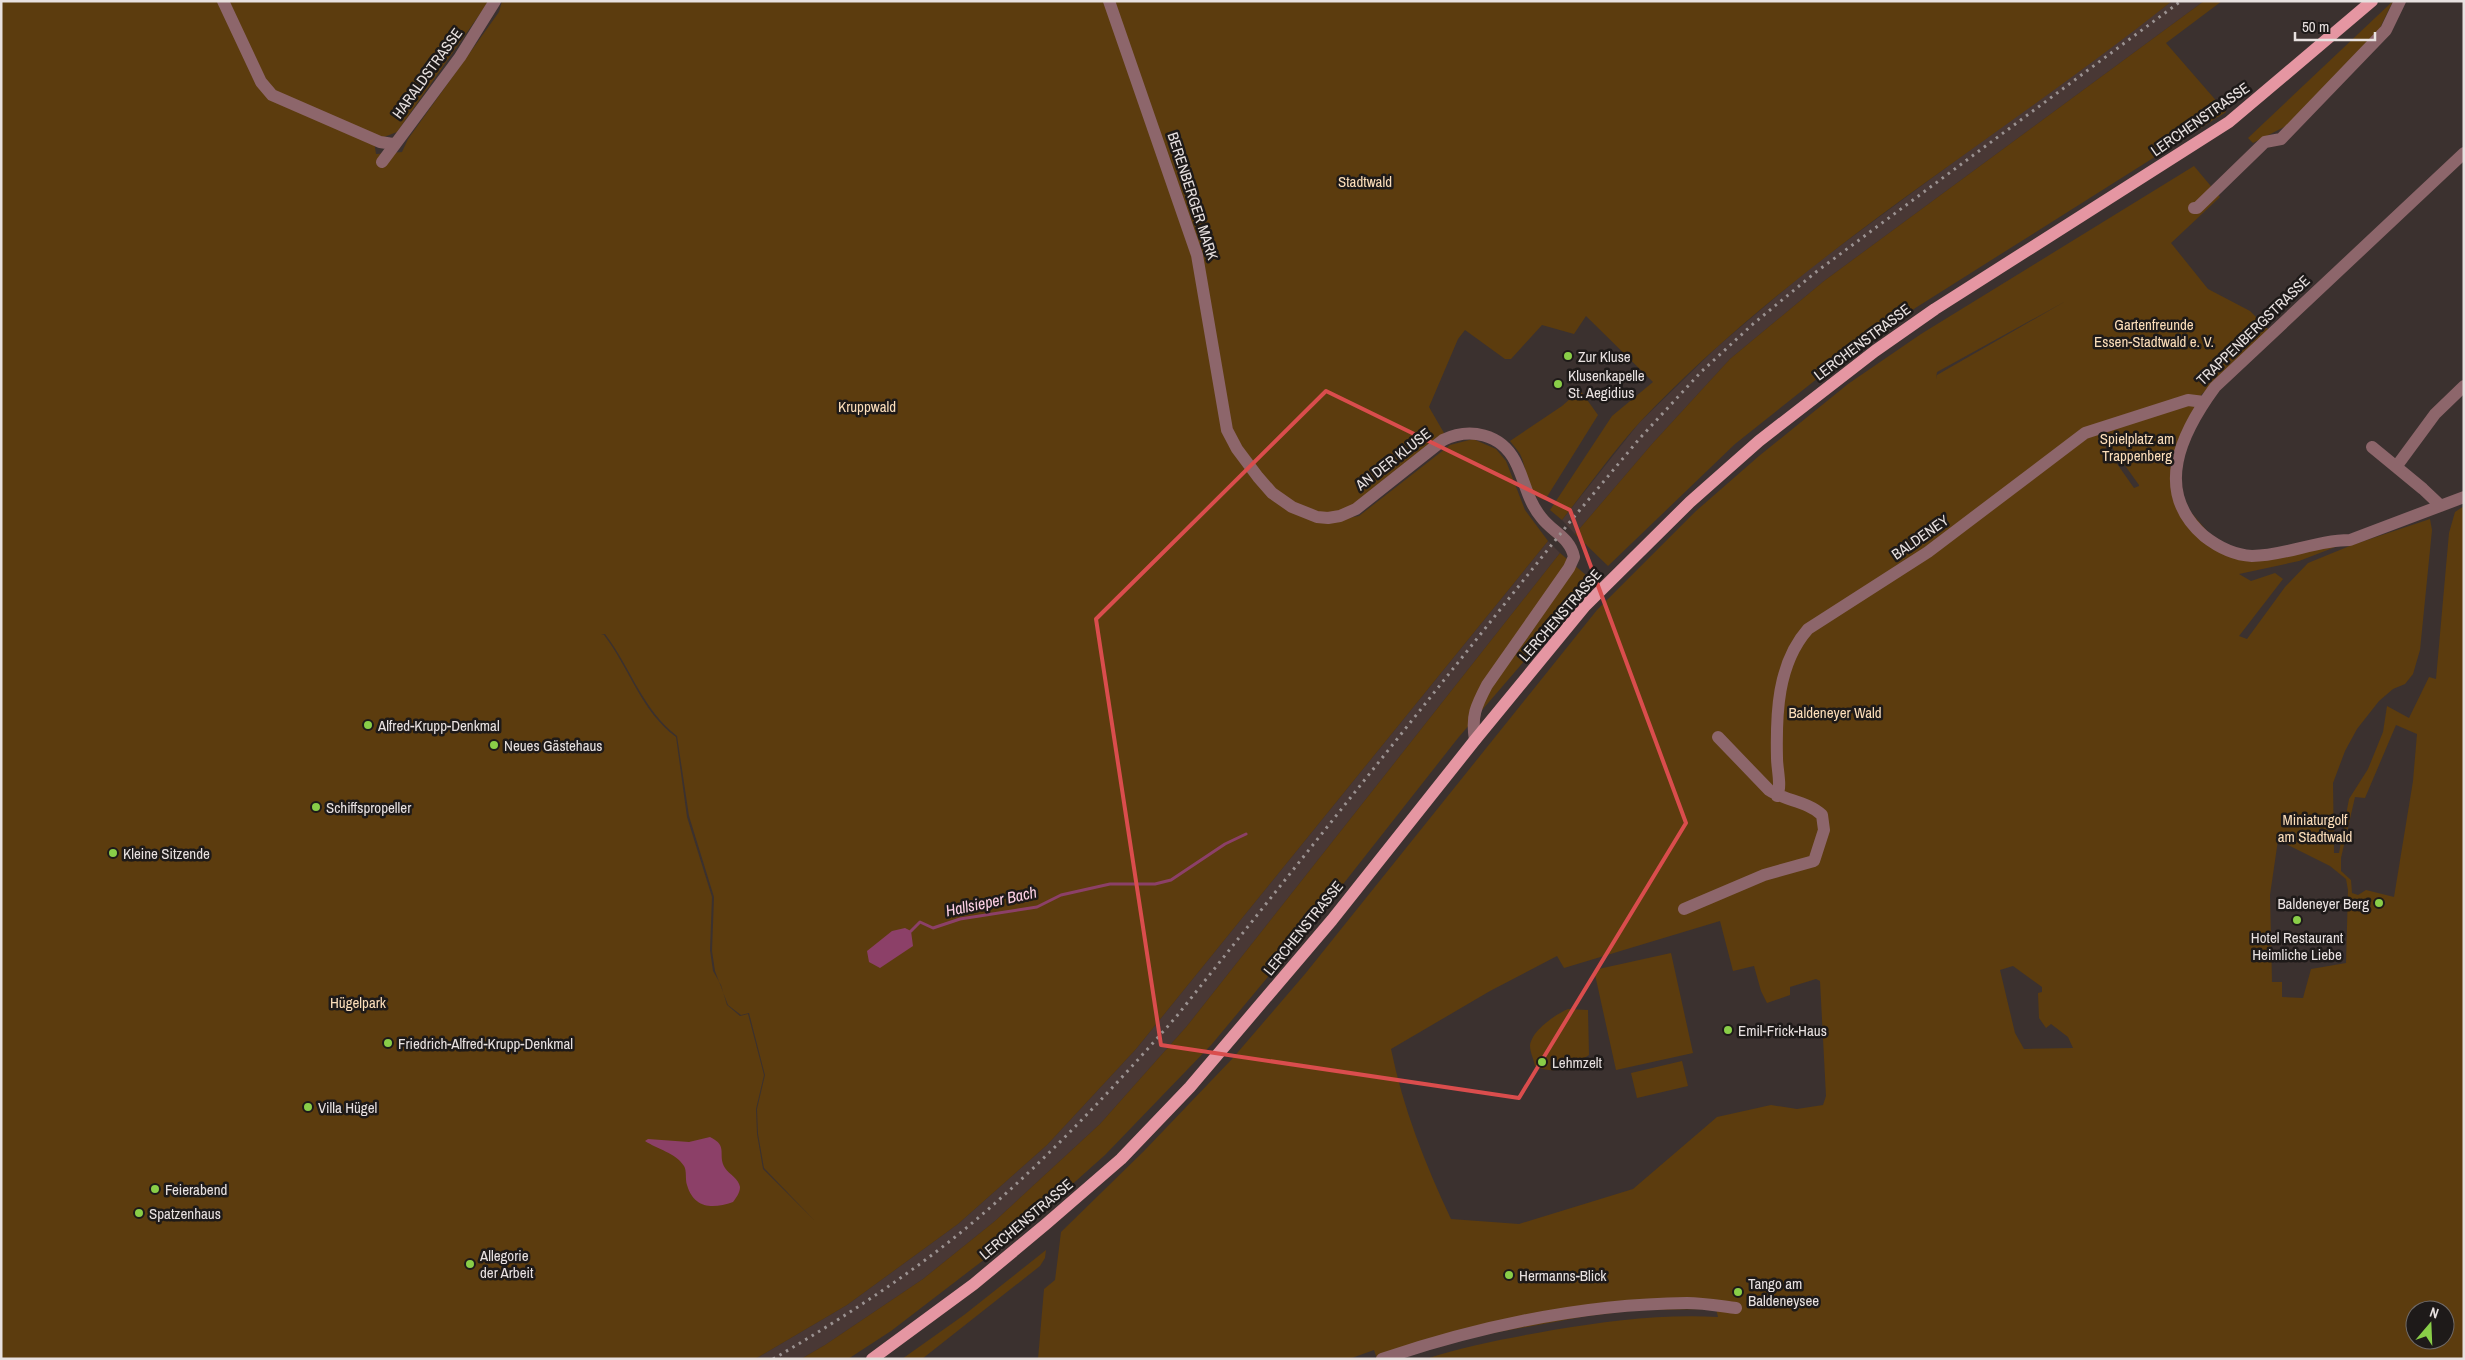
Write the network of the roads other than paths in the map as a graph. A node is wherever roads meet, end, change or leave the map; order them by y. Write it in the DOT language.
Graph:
graph roads {
  1 [pos="223,1"];
  2 [pos="495,1"];
  3 [pos="1109,1"];
  4 [pos="2372,1"];
  5 [pos="2400,1"];
  6 [pos="393,144"];
  7 [pos="2464,153"];
  8 [pos="382,162"];
  9 [pos="2194,208"];
  10 [pos="2464,386"];
  11 [pos="2204,402"];
  12 [pos="2372,447"];
  13 [pos="1246,462"];
  14 [pos="2396,466"];
  15 [pos="2464,497"];
  16 [pos="2441,506"];
  17 [pos="1718,737"];
  18 [pos="1475,740"];
  19 [pos="1777,796"];
  20 [pos="1684,910"];
  21 [pos="1736,1308"];
  22 [pos="872,1359"];
  23 [pos="1382,1359"];
  1 -- 6 [label="street"];
  2 -- 6 [label="street, HARALDSTRASSE"];
  3 -- 13 [label="street, BERENBERGER MARK"];
  4 -- 18 [label="main road, LERCHENSTRASSE"];
  5 -- 9 [label="street"];
  6 -- 8 [label="street, HARALDSTRASSE"];
  7 -- 11 [label="street, TRAPPENBERGSTRASSE"];
  10 -- 14 [label="street"];
  11 -- 16 [label="street, TRAPPENBERGSTRASSE"];
  11 -- 19 [label="street, BALDENEY"];
  12 -- 14 [label="street"];
  13 -- 18 [label="street, AN DER KLUSE"];
  14 -- 16 [label="street"];
  15 -- 16 [label="street, TRAPPENBERGSTRASSE"];
  17 -- 19 [label="street"];
  18 -- 22 [label="main road, LERCHENSTRASSE"];
  19 -- 20 [label="street"];
  21 -- 23 [label="street"];
}
